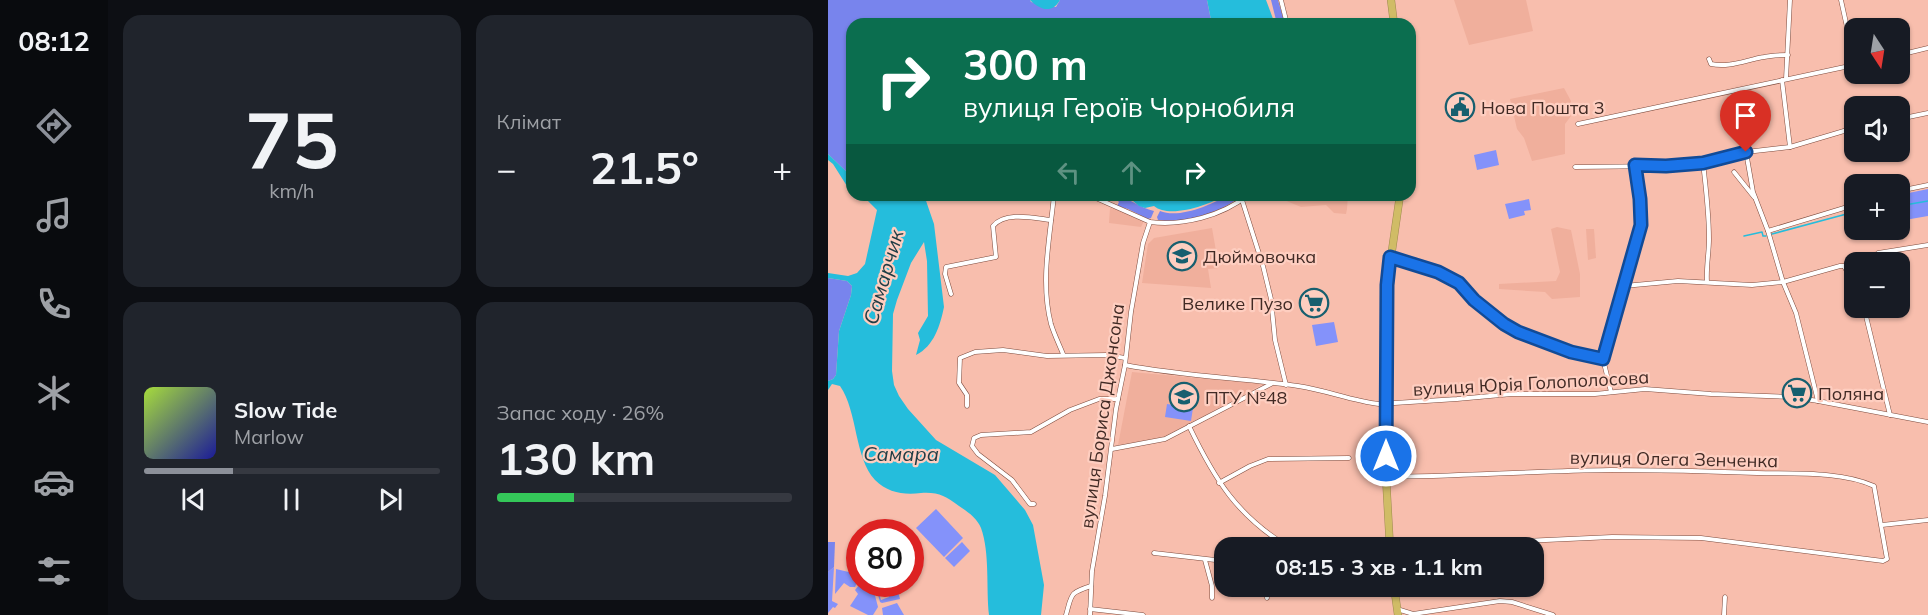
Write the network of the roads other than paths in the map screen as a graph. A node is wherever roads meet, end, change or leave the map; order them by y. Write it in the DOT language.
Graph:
graph roads {
  1 [pos="1281,0"];
  2 [pos="1391,0"];
  3 [pos="1790,0"];
  4 [pos="1841,0"];
  5 [pos="1286,18"];
  6 [pos="1393,18"];
  7 [pos="1845,18"];
  8 [pos="1928,48"];
  9 [pos="1910,52"];
  10 [pos="1788,55"];
  11 [pos="1709,59"];
  12 [pos="1844,67"];
  13 [pos="1784,79"];
  14 [pos="1928,112"];
  15 [pos="1910,116"];
  16 [pos="1578,124"];
  17 [pos="1844,131"];
  18 [pos="1790,147"];
  19 [pos="1746,152"];
  20 [pos="1703,163"];
  21 [pos="1635,165"];
  22 [pos="1575,167"];
  23 [pos="1734,172"];
  24 [pos="1928,185"];
  25 [pos="1910,189"];
  26 [pos="1756,200"];
  27 [pos="1054,201"];
  28 [pos="1103,201"];
  29 [pos="1240,201"];
  30 [pos="1242,201"];
  31 [pos="1399,201"];
  32 [pos="1844,208"];
  33 [pos="1052,220"];
  34 [pos="1150,222"];
  35 [pos="1768,231"];
  36 [pos="1928,245"];
  37 [pos="1889,252"];
  38 [pos="1390,257"];
  39 [pos="1844,266"];
  40 [pos="1707,282"];
  41 [pos="1783,282"];
  42 [pos="1624,285"];
  43 [pos="951,294"];
  44 [pos="1866,318"];
  45 [pos="1063,354"];
  46 [pos="1125,358"];
  47 [pos="1603,359"];
  48 [pos="1125,365"];
  49 [pos="1273,383"];
  50 [pos="1286,385"];
  51 [pos="1611,392"];
  52 [pos="1118,399"];
  53 [pos="1818,400"];
  54 [pos="1386,404"];
  55 [pos="967,406"];
  56 [pos="1890,415"];
  57 [pos="1928,422"];
  58 [pos="1189,426"];
  59 [pos="1112,449"];
  60 [pos="1349,458"];
  61 [pos="1386,477"];
  62 [pos="1219,483"];
  63 [pos="1034,504"];
  64 [pos="1928,520"];
  65 [pos="1882,525"];
  66 [pos="1274,537"];
  67 [pos="1389,537"];
  68 [pos="1544,540"];
  69 [pos="1154,553"];
  70 [pos="1204,560"];
  71 [pos="1214,560"];
  72 [pos="1091,586"];
  73 [pos="1395,597"];
  74 [pos="1725,597"];
  75 [pos="1212,598"];
  76 [pos="1090,609"];
  77 [pos="1397,612"];
  78 [pos="1425,614"];
  79 [pos="1066,615"];
  80 [pos="1090,615"];
  81 [pos="1143,615"];
  82 [pos="1553,615"];
  83 [pos="1724,615"];
  1 -- 5 [label="street"];
  2 -- 6 [label="highway"];
  3 -- 10 [label="street"];
  4 -- 7 [label="street"];
  8 -- 9 [label="street"];
  10 -- 11 [label="street"];
  10 -- 13 [label="street"];
  12 -- 13 [label="street"];
  13 -- 16 [label="street"];
  13 -- 18 [label="street"];
  14 -- 15 [label="street"];
  17 -- 18 [label="street"];
  18 -- 19 [label="street"];
  19 -- 20 [label="street"];
  19 -- 26 [label="street"];
  20 -- 21 [label="street"];
  20 -- 40 [label="street"];
  21 -- 22 [label="street"];
  21 -- 42 [label="street"];
  23 -- 26 [label="street"];
  24 -- 25 [label="street"];
  26 -- 35 [label="street"];
  27 -- 33 [label="street"];
  28 -- 34 [label="street"];
  29 -- 34 [label="street"];
  30 -- 50 [label="street"];
  31 -- 38 [label="highway"];
  32 -- 35 [label="street"];
  33 -- 43 [label="street"];
  33 -- 45 [label="street"];
  34 -- 46 [label="street, вулиця Бориса Джонсона"];
  35 -- 41 [label="street"];
  36 -- 37 [label="street"];
  38 -- 47 [label="street"];
  38 -- 54 [label="highway"];
  39 -- 41 [label="street"];
  40 -- 41 [label="street"];
  40 -- 42 [label="street"];
  41 -- 53 [label="street"];
  42 -- 47 [label="street"];
  44 -- 56 [label="street"];
  45 -- 46 [label="street"];
  45 -- 55 [label="street"];
  46 -- 48 [label="street, вулиця Бориса Джонсона"];
  47 -- 51 [label="street"];
  48 -- 49 [label="street, вулиця Юрія Голополосова"];
  48 -- 52 [label="street, вулиця Бориса Джонсона"];
  49 -- 50 [label="street, вулиця Юрія Голополосова"];
  49 -- 58 [label="street"];
  50 -- 54 [label="street, вулиця Юрія Голополосова"];
  51 -- 53 [label="street, вулиця Юрія Голополосова"];
  51 -- 54 [label="street, вулиця Юрія Голополосова"];
  52 -- 59 [label="street, вулиця Бориса Джонсона"];
  52 -- 63 [label="street"];
  53 -- 56 [label="street, вулиця Юрія Голополосова"];
  54 -- 61 [label="highway"];
  56 -- 57 [label="street, вулиця Юрія Голополосова"];
  58 -- 59 [label="street"];
  58 -- 62 [label="street"];
  59 -- 72 [label="street, вулиця Бориса Джонсона"];
  60 -- 62 [label="street"];
  61 -- 65 [label="street, вулиця Олега Зенченка"];
  61 -- 67 [label="highway"];
  62 -- 66 [label="street"];
  64 -- 65 [label="street"];
  65 -- 68 [label="street"];
  69 -- 70 [label="street"];
  70 -- 71 [label="street"];
  70 -- 75 [label="street"];
  72 -- 76 [label="street, вулиця Бориса Джонсона"];
  72 -- 79 [label="street"];
  73 -- 77 [label="highway"];
  74 -- 83 [label="street"];
  76 -- 80 [label="street, вулиця Бориса Джонсона"];
  76 -- 81 [label="street"];
  77 -- 78 [label="street"];
  78 -- 82 [label="street"];
}
